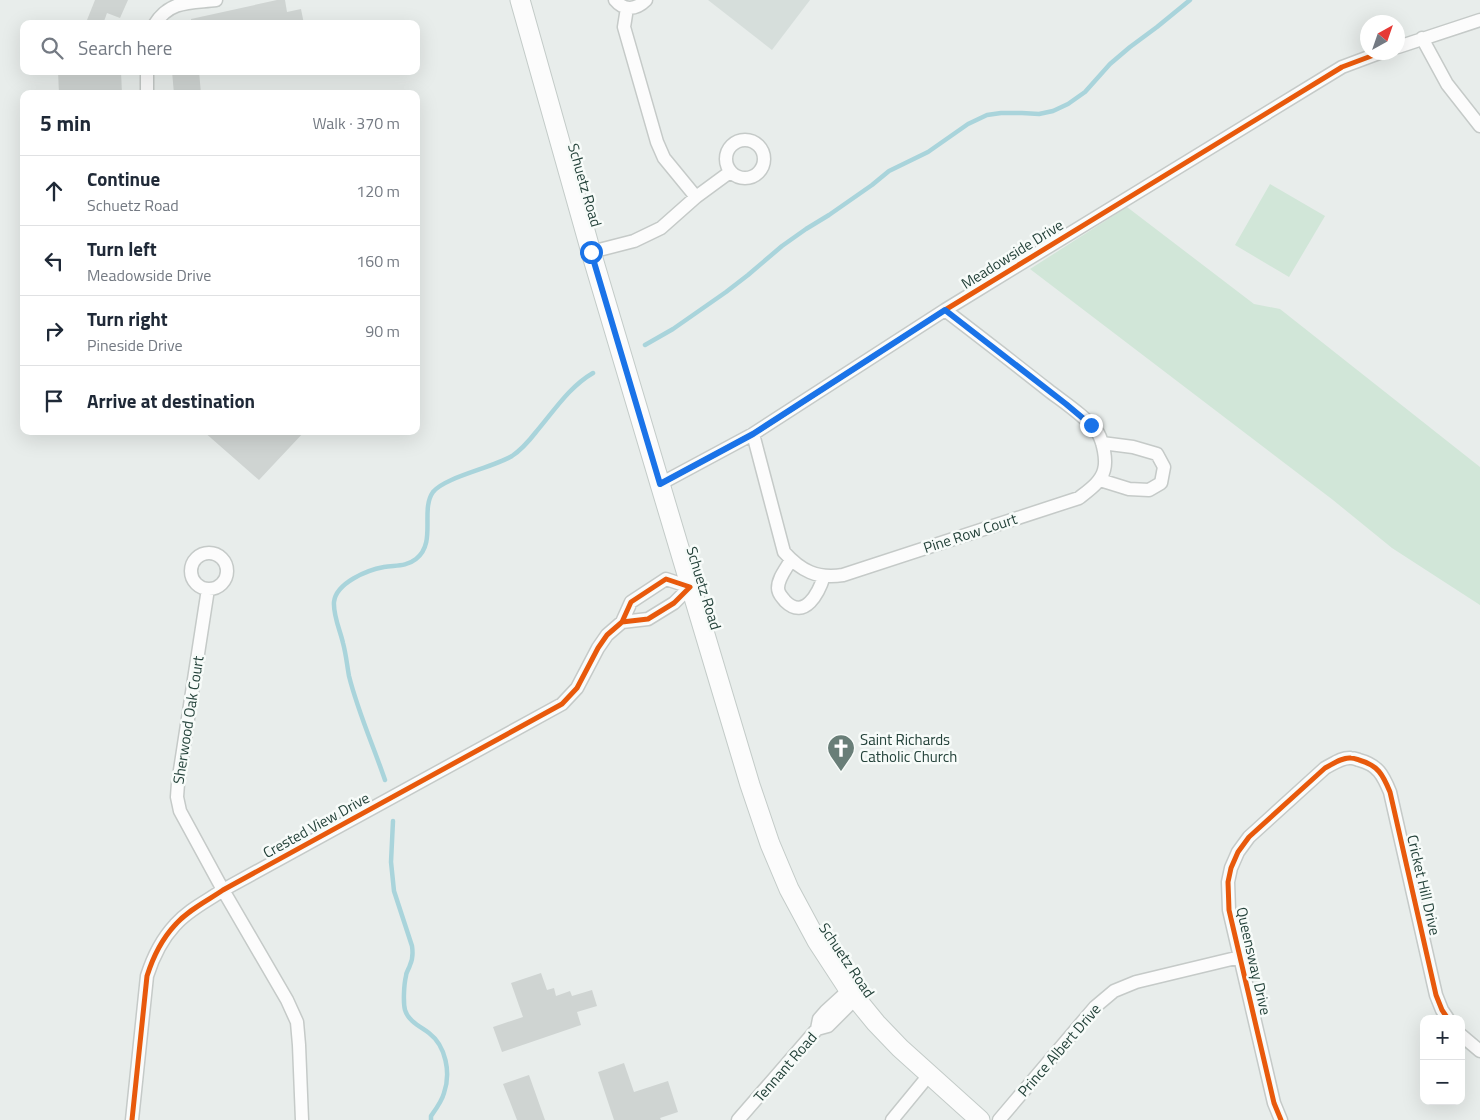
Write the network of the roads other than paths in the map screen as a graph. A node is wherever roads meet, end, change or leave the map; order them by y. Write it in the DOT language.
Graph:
graph roads {
  1 [pos="216,0"];
  2 [pos="520,0"];
  3 [pos="615,0"];
  4 [pos="646,0"];
  5 [pos="627,8"];
  6 [pos="158,20"];
  7 [pos="1480,20"];
  8 [pos="1422,38"];
  9 [pos="1405,44"];
  10 [pos="1361,60"];
  11 [pos="147,75"];
  12 [pos="147,90"];
  13 [pos="1480,126"];
  14 [pos="730,172"];
  15 [pos="696,197"];
  16 [pos="591,252"];
  17 [pos="945,310"];
  18 [pos="753,434"];
  19 [pos="1102,443"];
  20 [pos="1102,475"];
  21 [pos="660,484"];
  22 [pos="791,560"];
  23 [pos="824,576"];
  24 [pos="690,587"];
  25 [pos="208,589"];
  26 [pos="622,622"];
  27 [pos="1367,762"];
  28 [pos="223,890"];
  29 [pos="1240,957"];
  30 [pos="852,994"];
  31 [pos="1445,1015"];
  32 [pos="1465,1038"];
  33 [pos="1480,1051"];
  34 [pos="929,1076"];
  35 [pos="132,1120"];
  36 [pos="302,1120"];
  37 [pos="738,1120"];
  38 [pos="892,1120"];
  39 [pos="980,1120"];
  40 [pos="999,1120"];
  41 [pos="1281,1120"];
  1 -- 6 [label="street"];
  2 -- 16 [label="main road, Schuetz Road"];
  3 -- 5 [label="street"];
  4 -- 5 [label="street"];
  5 -- 15 [label="street"];
  7 -- 8 [label="street"];
  8 -- 9 [label="street"];
  8 -- 13 [label="street"];
  10 -- 17 [label="street, Meadowside Drive"];
  11 -- 12 [label="street"];
  14 -- 15 [label="street"];
  15 -- 16 [label="street"];
  16 -- 21 [label="main road, Schuetz Road"];
  17 -- 18 [label="street, Meadowside Drive"];
  17 -- 19 [label="street"];
  18 -- 21 [label="street, Meadowside Drive"];
  18 -- 22 [label="street"];
  19 -- 20 [label="street"];
  19 -- 20 [label="street"];
  20 -- 23 [label="street, Pine Row Court"];
  21 -- 24 [label="main road, Schuetz Road"];
  22 -- 23 [label="street, Pine Row Court"];
  22 -- 23 [label="street"];
  24 -- 26 [label="street"];
  24 -- 26 [label="street, Crested View Drive"];
  24 -- 30 [label="main road, Schuetz Road"];
  25 -- 28 [label="street, Sherwood Oak Court"];
  26 -- 28 [label="street, Crested View Drive"];
  27 -- 29 [label="street, Queensway Drive"];
  27 -- 31 [label="street, Cricket Hill Drive"];
  28 -- 35 [label="street, Crested View Drive"];
  28 -- 36 [label="street, Sherwood Oak Court"];
  29 -- 40 [label="street, Prince Albert Drive"];
  29 -- 41 [label="street, Queensway Drive"];
  30 -- 34 [label="main road, Schuetz Road"];
  30 -- 37 [label="street, Tennant Road"];
  32 -- 33 [label="street"];
  34 -- 38 [label="street"];
  34 -- 39 [label="main road, Schuetz Road"];
}
